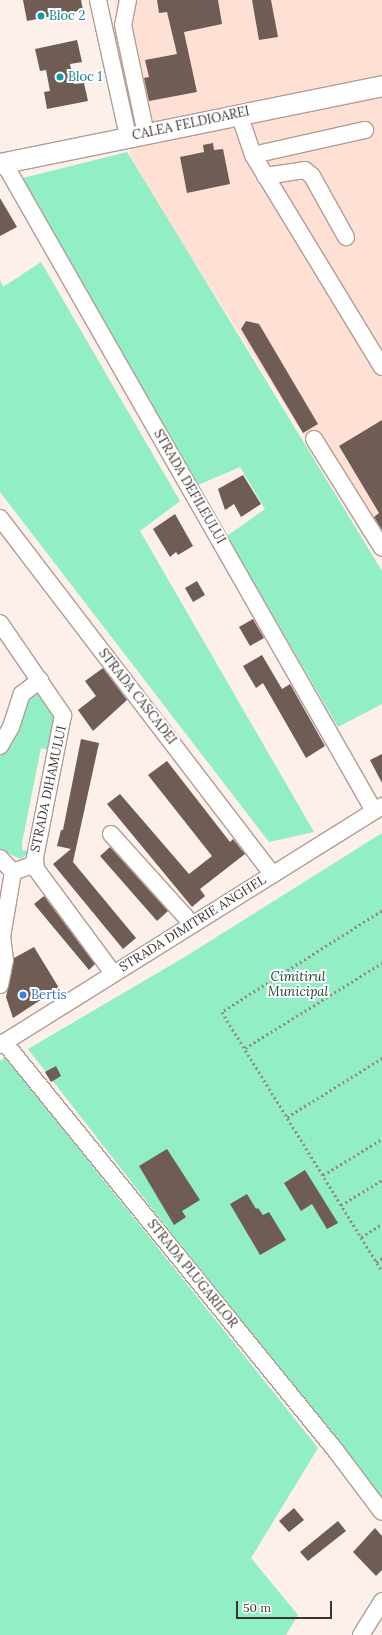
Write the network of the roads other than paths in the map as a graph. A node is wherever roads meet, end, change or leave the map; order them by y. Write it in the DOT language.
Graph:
graph roads {
  1 [pos="98,0"];
  2 [pos="128,0"];
  3 [pos="382,86"];
  4 [pos="239,114"];
  5 [pos="365,130"];
  6 [pos="137,135"];
  7 [pos="253,156"];
  8 [pos="2,164"];
  9 [pos="265,176"];
  10 [pos="346,237"];
  11 [pos="382,367"];
  12 [pos="314,439"];
  13 [pos="0,518"];
  14 [pos="382,548"];
  15 [pos="0,623"];
  16 [pos="40,680"];
  17 [pos="0,746"];
  18 [pos="378,808"];
  19 [pos="111,834"];
  20 [pos="0,858"];
  21 [pos="35,864"];
  22 [pos="13,872"];
  23 [pos="273,875"];
  24 [pos="193,925"];
  25 [pos="113,973"];
  26 [pos="0,985"];
  27 [pos="2,1044"];
  28 [pos="382,1512"];
  29 [pos="382,1601"];
  30 [pos="362,1635"];
  1 -- 6 [label="street"];
  2 -- 6 [label="street"];
  3 -- 4 [label="main road, CALEA FELDIOAREI"];
  4 -- 6 [label="main road, CALEA FELDIOAREI"];
  4 -- 7 [label="street"];
  5 -- 7 [label="street"];
  6 -- 8 [label="main road, CALEA FELDIOAREI"];
  7 -- 9 [label="street"];
  8 -- 18 [label="street, STRADA DEFILEULUI"];
  9 -- 10 [label="street"];
  9 -- 11 [label="street"];
  12 -- 14 [label="street"];
  13 -- 23 [label="street, STRADA CASCADEI"];
  15 -- 16 [label="street, STRADA DIHAMULUI"];
  16 -- 17 [label="street"];
  16 -- 21 [label="street, STRADA DIHAMULUI"];
  18 -- 23 [label="street, STRADA DIMITRIE ANGHEL"];
  19 -- 24 [label="street"];
  20 -- 22 [label="street"];
  21 -- 22 [label="street"];
  21 -- 25 [label="street, STRADA DIHAMULUI"];
  22 -- 26 [label="street"];
  23 -- 24 [label="street, STRADA DIMITRIE ANGHEL"];
  24 -- 25 [label="street, STRADA DIMITRIE ANGHEL"];
  25 -- 27 [label="street, STRADA DIMITRIE ANGHEL"];
  27 -- 28 [label="street, STRADA PLUGARILOR"];
  29 -- 30 [label="street"];
}
